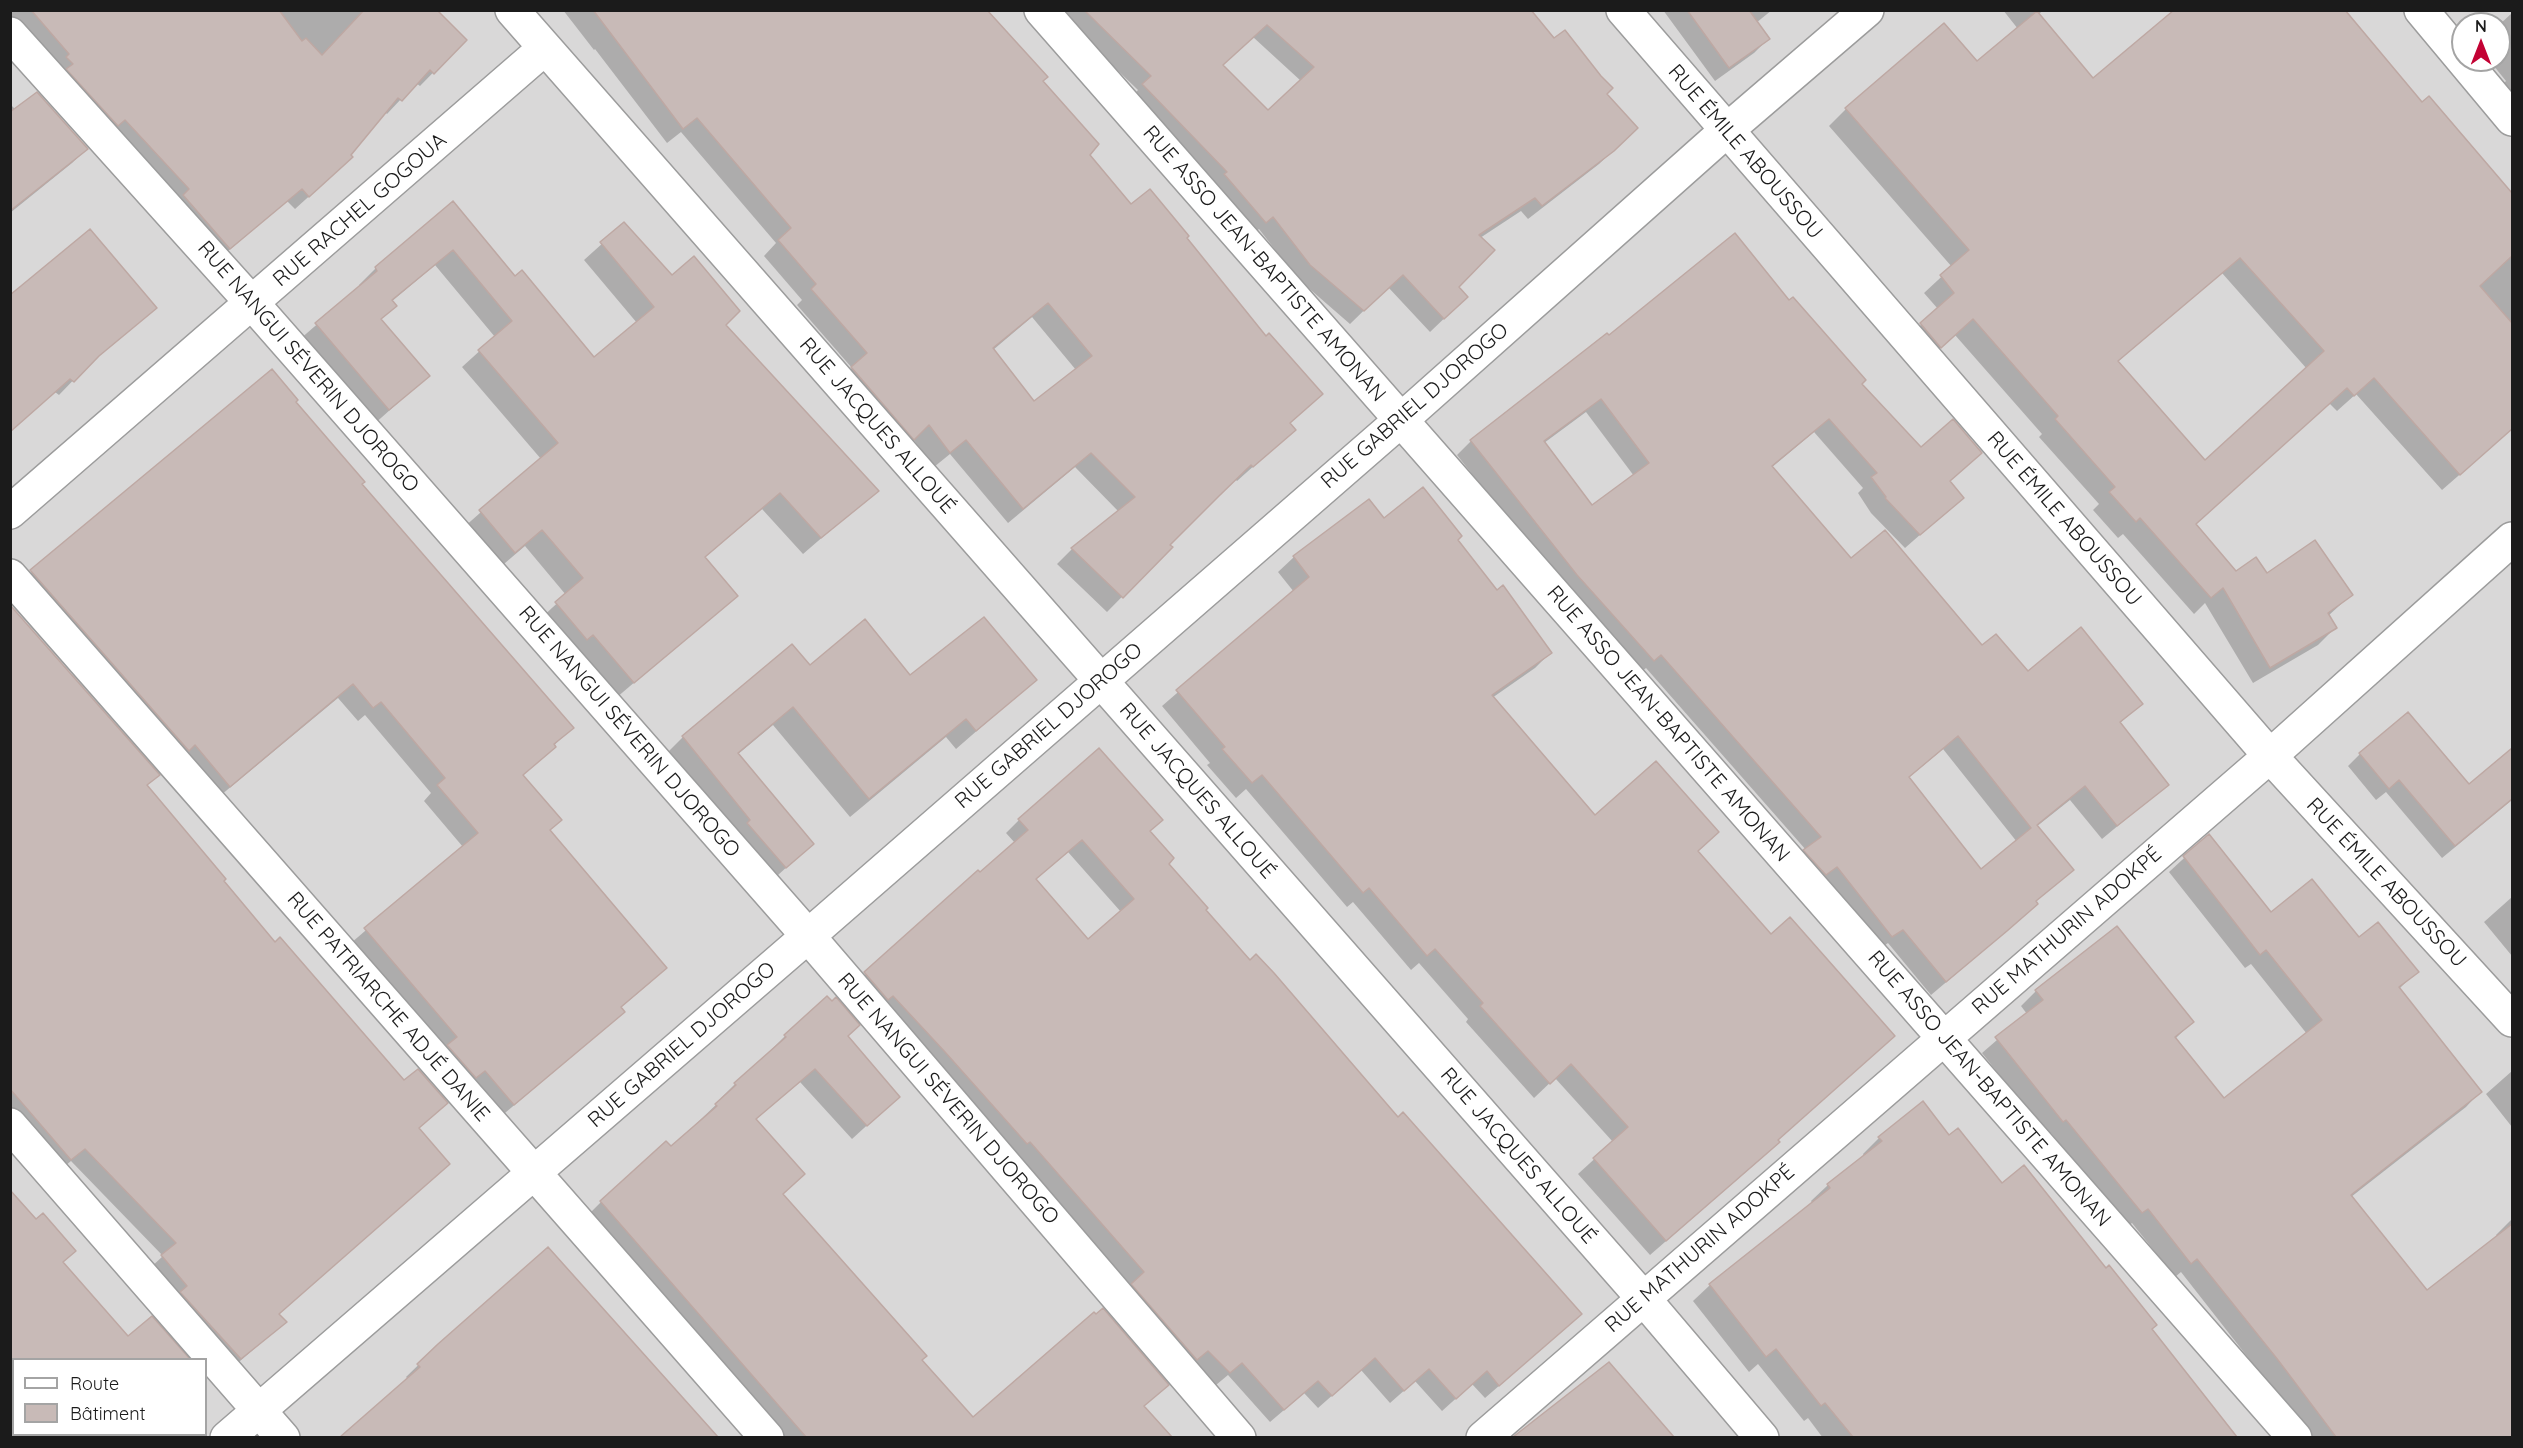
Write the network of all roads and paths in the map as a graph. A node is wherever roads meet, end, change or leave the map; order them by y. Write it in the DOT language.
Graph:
graph roads {
  1 [pos="512,10"];
  2 [pos="1041,10"];
  3 [pos="1623,10"];
  4 [pos="1867,10"];
  5 [pos="2421,10"];
  6 [pos="10,34"];
  7 [pos="545,48"];
  8 [pos="2512,119"];
  9 [pos="1726,131"];
  10 [pos="252,303"];
  11 [pos="1401,420"];
  12 [pos="10,512"];
  13 [pos="2512,539"];
  14 [pos="10,576"];
  15 [pos="1101,680"];
  16 [pos="2270,756"];
  17 [pos="808,936"];
  18 [pos="2512,1020"];
  19 [pos="1944,1038"];
  20 [pos="10,1125"];
  21 [pos="534,1172"];
  22 [pos="1643,1298"];
  23 [pos="260,1409"];
  24 [pos="227,1437"];
  25 [pos="283,1437"];
  26 [pos="767,1437"];
  27 [pos="1239,1437"];
  28 [pos="1483,1437"];
  29 [pos="1762,1437"];
  30 [pos="2295,1437"];
  1 -- 7 [label="street, RUE JACQUES ALLOUÉ"];
  2 -- 11 [label="street, RUE ASSO JEAN-BAPTISTE AMONAN"];
  3 -- 9 [label="street, RUE ÉMILE ABOUSSOU"];
  4 -- 9 [label="street, RUE GABRIEL DJOROGO"];
  5 -- 8 [label="street"];
  6 -- 10 [label="street, RUE NANGUI SÉVERIN DJOROGO"];
  7 -- 10 [label="street, RUE RACHEL GOGOUA"];
  7 -- 15 [label="street, RUE JACQUES ALLOUÉ"];
  9 -- 11 [label="street, RUE GABRIEL DJOROGO"];
  9 -- 16 [label="street, RUE ÉMILE ABOUSSOU"];
  10 -- 12 [label="street, RUE RACHEL GOGOUA"];
  10 -- 17 [label="street, RUE NANGUI SÉVERIN DJOROGO"];
  11 -- 15 [label="street, RUE GABRIEL DJOROGO"];
  11 -- 19 [label="street, RUE ASSO JEAN-BAPTISTE AMONAN"];
  13 -- 16 [label="street, RUE MATHURIN ADOKPÉ"];
  14 -- 21 [label="street, RUE PATRIARCHE ADJÉ DANIE"];
  15 -- 17 [label="street, RUE GABRIEL DJOROGO"];
  15 -- 22 [label="street, RUE JACQUES ALLOUÉ"];
  16 -- 18 [label="street, RUE ÉMILE ABOUSSOU"];
  16 -- 19 [label="street, RUE MATHURIN ADOKPÉ"];
  17 -- 21 [label="street, RUE GABRIEL DJOROGO"];
  17 -- 27 [label="street, RUE NANGUI SÉVERIN DJOROGO"];
  19 -- 22 [label="street, RUE MATHURIN ADOKPÉ"];
  19 -- 30 [label="street, RUE ASSO JEAN-BAPTISTE AMONAN"];
  20 -- 23 [label="street"];
  21 -- 23 [label="street, RUE GABRIEL DJOROGO"];
  21 -- 26 [label="street, RUE PATRIARCHE ADJÉ DANIE"];
  22 -- 28 [label="street, RUE MATHURIN ADOKPÉ"];
  22 -- 29 [label="street, RUE JACQUES ALLOUÉ"];
  23 -- 24 [label="street, RUE GABRIEL DJOROGO"];
  23 -- 25 [label="street"];
}
